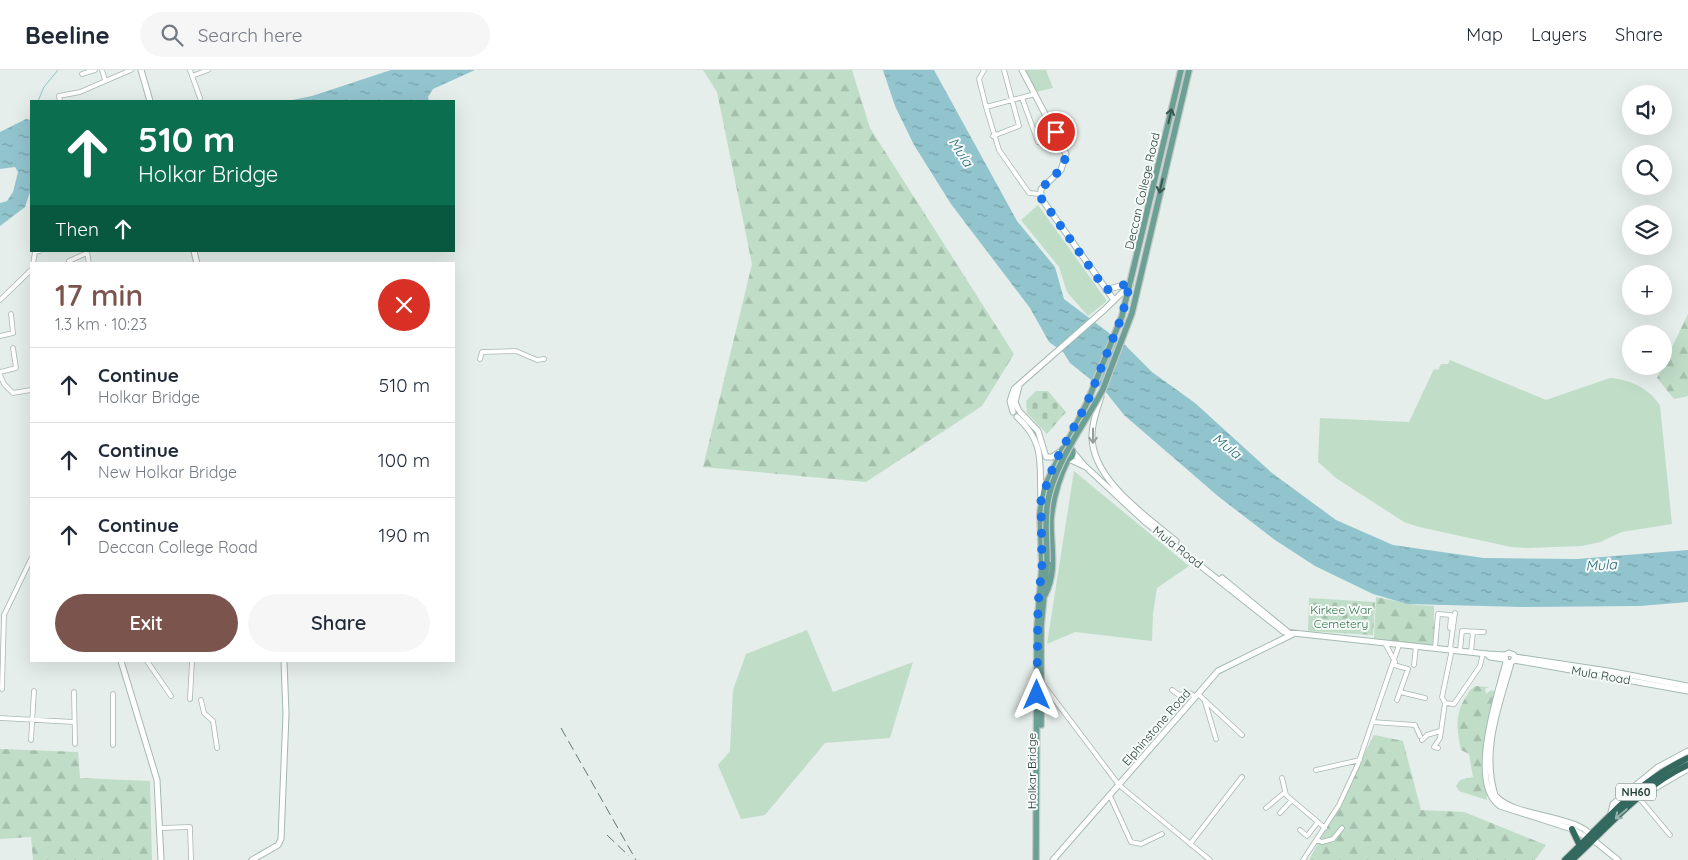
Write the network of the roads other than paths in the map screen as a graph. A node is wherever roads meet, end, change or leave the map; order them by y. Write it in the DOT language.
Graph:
graph roads {
  1 [pos="95,70"];
  2 [pos="102,70"];
  3 [pos="131,70"];
  4 [pos="141,70"];
  5 [pos="190,70"];
  6 [pos="208,70"];
  7 [pos="984,70"];
  8 [pos="1004,70"];
  9 [pos="1022,70"];
  10 [pos="1181,70"];
  11 [pos="1189,70"];
  12 [pos="82,74"];
  13 [pos="192,76"];
  14 [pos="105,80"];
  15 [pos="1035,94"];
  16 [pos="200,98"];
  17 [pos="1022,98"];
  18 [pos="60,100"];
  19 [pos="150,100"];
  20 [pos="1013,100"];
  21 [pos="986,107"];
  22 [pos="993,136"];
  23 [pos="1038,142"];
  24 [pos="1040,194"];
  25 [pos="87,252"];
  26 [pos="69,262"];
  27 [pos="30,271"];
  28 [pos="1130,284"];
  29 [pos="1106,290"];
  30 [pos="1120,290"];
  31 [pos="0,300"];
  32 [pos="1114,300"];
  33 [pos="10,314"];
  34 [pos="0,336"];
  35 [pos="13,348"];
  36 [pos="480,359"];
  37 [pos="544,359"];
  38 [pos="0,373"];
  39 [pos="1103,388"];
  40 [pos="30,390"];
  41 [pos="1017,412"];
  42 [pos="1062,450"];
  43 [pos="1073,452"];
  44 [pos="1068,459"];
  45 [pos="1086,467"];
  46 [pos="1041,500"];
  47 [pos="1153,523"];
  48 [pos="30,561"];
  49 [pos="1043,599"];
  50 [pos="1455,613"];
  51 [pos="1450,628"];
  52 [pos="1473,632"];
  53 [pos="1484,632"];
  54 [pos="1291,633"];
  55 [pos="1386,643"];
  56 [pos="1400,645"];
  57 [pos="1416,646"];
  58 [pos="1436,648"];
  59 [pos="1451,649"];
  60 [pos="1460,650"];
  61 [pos="1471,652"];
  62 [pos="1485,654"];
  63 [pos="1509,659"];
  64 [pos="121,662"];
  65 [pos="148,662"];
  66 [pos="192,662"];
  67 [pos="284,662"];
  68 [pos="1395,664"];
  69 [pos="1414,665"];
  70 [pos="1039,682"];
  71 [pos="1688,686"];
  72 [pos="2,690"];
  73 [pos="1172,690"];
  74 [pos="34,691"];
  75 [pos="1688,691"];
  76 [pos="74,692"];
  77 [pos="1400,692"];
  78 [pos="113,694"];
  79 [pos="1197,695"];
  80 [pos="171,696"];
  81 [pos="1425,698"];
  82 [pos="190,699"];
  83 [pos="201,700"];
  84 [pos="1204,700"];
  85 [pos="1397,700"];
  86 [pos="1445,703"];
  87 [pos="1454,704"];
  88 [pos="1452,710"];
  89 [pos="0,718"];
  90 [pos="33,720"];
  91 [pos="74,722"];
  92 [pos="1373,722"];
  93 [pos="1440,730"];
  94 [pos="1242,735"];
  95 [pos="1216,739"];
  96 [pos="32,740"];
  97 [pos="75,744"];
  98 [pos="113,745"];
  99 [pos="217,748"];
  100 [pos="1438,748"];
  101 [pos="1688,751"];
  102 [pos="1688,758"];
  103 [pos="1360,760"];
  104 [pos="1688,764"];
  105 [pos="1688,769"];
  106 [pos="1316,770"];
  107 [pos="1242,777"];
  108 [pos="1282,778"];
  109 [pos="1119,785"];
  110 [pos="1284,793"];
  111 [pos="1110,796"];
  112 [pos="1641,797"];
  113 [pos="1292,800"];
  114 [pos="1266,808"];
  115 [pos="1611,812"];
  116 [pos="1280,814"];
  117 [pos="1318,822"];
  118 [pos="161,828"];
  119 [pos="1325,828"];
  120 [pos="1342,828"];
  121 [pos="1572,829"];
  122 [pos="1300,830"];
  123 [pos="1162,834"];
  124 [pos="1670,835"];
  125 [pos="1307,836"];
  126 [pos="1592,839"];
  127 [pos="1316,841"];
  128 [pos="1190,844"];
  129 [pos="1580,846"];
  130 [pos="161,860"];
  131 [pos="191,860"];
  132 [pos="252,860"];
  133 [pos="1037,860"];
  134 [pos="1053,860"];
  135 [pos="1210,860"];
  136 [pos="1303,860"];
  137 [pos="1565,860"];
  138 [pos="1572,860"];
  139 [pos="1618,860"];
  1 -- 12 [label="street"];
  2 -- 14 [label="street"];
  3 -- 14 [label="street"];
  4 -- 19 [label="street"];
  5 -- 13 [label="street"];
  6 -- 13 [label="street"];
  7 -- 21 [label="street"];
  8 -- 20 [label="street"];
  9 -- 15 [label="street"];
  28 -- 10 [label="main road, Deccan College Road, one-way"];
  11 -- 39 [label="main road, Deccan College Road, one-way"];
  13 -- 16 [label="street"];
  14 -- 18 [label="street"];
  15 -- 17 [label="street"];
  15 -- 24 [label="street"];
  17 -- 20 [label="street"];
  17 -- 23 [label="street"];
  20 -- 21 [label="street"];
  20 -- 22 [label="street"];
  21 -- 22 [label="street"];
  22 -- 24 [label="street"];
  24 -- 29 [label="street"];
  25 -- 26 [label="street"];
  27 -- 31 [label="street"];
  28 -- 30 [label="street"];
  28 -- 42 [label="main road, Deccan College Road"];
  29 -- 30 [label="street"];
  29 -- 32 [label="street"];
  30 -- 32 [label="street"];
  32 -- 41 [label="street"];
  33 -- 34 [label="street"];
  35 -- 38 [label="street"];
  36 -- 37 [label="street"];
  38 -- 40 [label="street"];
  39 -- 47 [label="street, one-way, bridge"];
  39 -- 49 [label="main road, Deccan College Road, bridge"];
  41 -- 42 [label="street"];
  41 -- 46 [label="street"];
  42 -- 43 [label="main road"];
  42 -- 44 [label="main road"];
  42 -- 46 [label="main road"];
  43 -- 44 [label="main road"];
  43 -- 45 [label="street"];
  44 -- 45 [label="street, Mula Road"];
  44 -- 49 [label="main road"];
  45 -- 47 [label="street, Mula Road"];
  46 -- 70 [label="main road"];
  47 -- 54 [label="street, Mula Road"];
  48 -- 72 [label="street"];
  49 -- 70 [label="main road"];
  50 -- 59 [label="street"];
  51 -- 58 [label="street"];
  52 -- 53 [label="street"];
  52 -- 60 [label="street"];
  52 -- 61 [label="street"];
  54 -- 55 [label="street, Mula Road"];
  54 -- 79 [label="street, Elphinstone Road"];
  55 -- 56 [label="street, Mula Road"];
  55 -- 68 [label="street"];
  56 -- 57 [label="street, Mula Road"];
  56 -- 68 [label="street"];
  57 -- 58 [label="street, Mula Road"];
  57 -- 69 [label="street"];
  58 -- 59 [label="street, Mula Road"];
  59 -- 60 [label="street, Mula Road"];
  59 -- 86 [label="street"];
  60 -- 61 [label="street, Mula Road"];
  61 -- 62 [label="street, Mula Road"];
  62 -- 63 [label="street, Mula Road"];
  62 -- 87 [label="street"];
  63 -- 71 [label="street"];
  63 -- 75 [label="street, Mula Road"];
  63 -- 121 [label="street"];
  63 -- 126 [label="street"];
  64 -- 118 [label="street"];
  65 -- 80 [label="street"];
  66 -- 82 [label="street"];
  67 -- 132 [label="street"];
  68 -- 77 [label="street"];
  68 -- 92 [label="street"];
  70 -- 109 [label="street"];
  70 -- 133 [label="main road"];
  73 -- 79 [label="street"];
  74 -- 90 [label="street"];
  76 -- 91 [label="street"];
  77 -- 81 [label="street"];
  77 -- 85 [label="street"];
  78 -- 98 [label="street"];
  79 -- 84 [label="street"];
  79 -- 109 [label="street, Elphinstone Road"];
  83 -- 99 [label="street"];
  84 -- 94 [label="street"];
  84 -- 95 [label="street"];
  86 -- 87 [label="street"];
  86 -- 93 [label="street"];
  87 -- 88 [label="street"];
  89 -- 90 [label="street"];
  90 -- 91 [label="street"];
  90 -- 96 [label="street"];
  91 -- 97 [label="street"];
  92 -- 93 [label="street"];
  92 -- 103 [label="street"];
  93 -- 100 [label="street"];
  101 -- 115 [label="street"];
  102 -- 115 [label="highway, NH60"];
  103 -- 106 [label="street"];
  103 -- 119 [label="street"];
  104 -- 112 [label="highway, NH60"];
  105 -- 112 [label="street"];
  107 -- 128 [label="street"];
  108 -- 110 [label="street"];
  109 -- 111 [label="street, Elphinstone Road"];
  109 -- 128 [label="street"];
  110 -- 113 [label="street"];
  110 -- 114 [label="street"];
  111 -- 123 [label="street"];
  111 -- 134 [label="street, Elphinstone Road"];
  112 -- 124 [label="street"];
  112 -- 126 [label="highway, NH60, one-way"];
  113 -- 116 [label="street"];
  113 -- 117 [label="street"];
  115 -- 126 [label="highway, NH60"];
  117 -- 119 [label="street"];
  117 -- 125 [label="street"];
  118 -- 130 [label="street"];
  118 -- 131 [label="street"];
  119 -- 127 [label="street"];
  120 -- 127 [label="street"];
  121 -- 126 [label="street"];
  121 -- 129 [label="highway"];
  122 -- 125 [label="street"];
  125 -- 127 [label="street"];
  126 -- 129 [label="highway, NH60"];
  126 -- 138 [label="highway, NH60"];
  126 -- 139 [label="street"];
  127 -- 136 [label="street"];
  128 -- 135 [label="street"];
  129 -- 137 [label="highway, NH60"];
}
